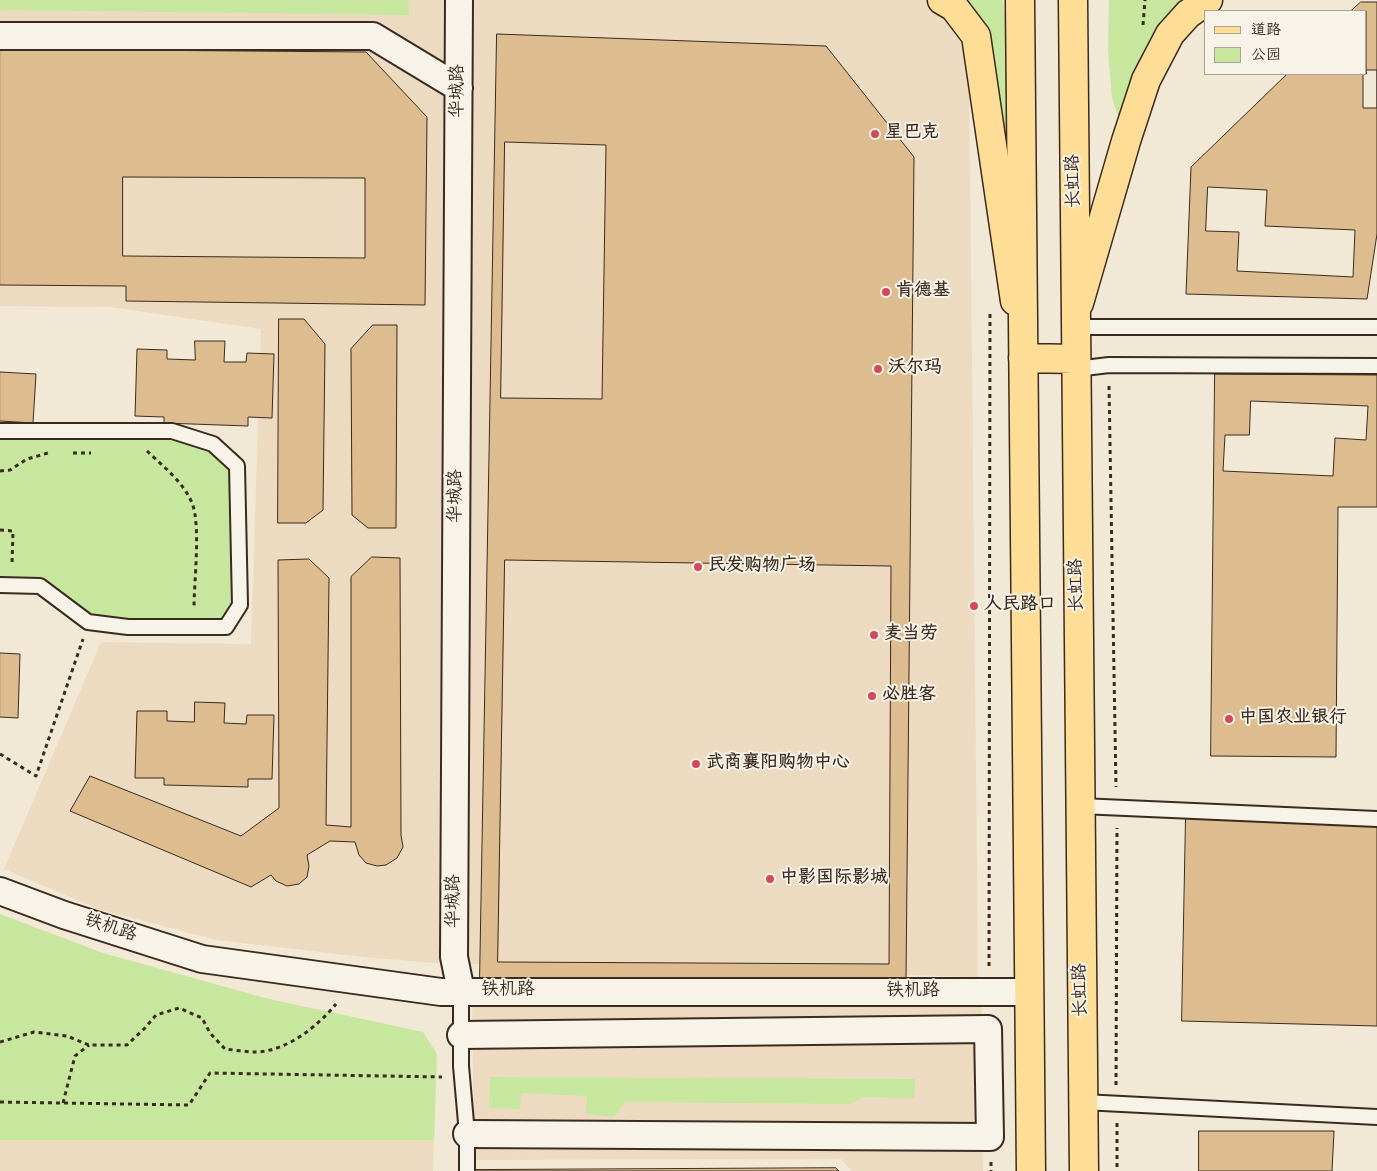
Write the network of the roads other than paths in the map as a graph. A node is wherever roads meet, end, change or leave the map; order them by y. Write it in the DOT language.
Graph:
graph roads {
  1 [pos="459,0"];
  2 [pos="942,0"];
  3 [pos="1020,0"];
  4 [pos="1073,0"];
  5 [pos="1208,0"];
  6 [pos="0,36"];
  7 [pos="459,88"];
  8 [pos="1076,319"];
  9 [pos="1377,327"];
  10 [pos="1023,356"];
  11 [pos="1076,364"];
  12 [pos="1377,366"];
  13 [pos="0,431"];
  14 [pos="6,585"];
  15 [pos="1080,806"];
  16 [pos="1377,819"];
  17 [pos="0,891"];
  18 [pos="461,991"];
  19 [pos="1029,992"];
  20 [pos="460,1035"];
  21 [pos="1083,1102"];
  22 [pos="1377,1117"];
  23 [pos="467,1134"];
  24 [pos="467,1171"];
  25 [pos="1031,1171"];
  26 [pos="1084,1171"];
  1 -- 7 [label="street, 华城路"];
  2 -- 10 [label="main road"];
  3 -- 10 [label="main road"];
  4 -- 8 [label="main road, 长虹路"];
  5 -- 8 [label="main road"];
  6 -- 7 [label="street"];
  7 -- 18 [label="street, 华城路"];
  8 -- 9 [label="lane"];
  8 -- 11 [label="main road, 长虹路"];
  10 -- 11 [label="main road"];
  10 -- 19 [label="main road"];
  11 -- 12 [label="lane"];
  11 -- 15 [label="main road, 长虹路"];
  13 -- 14 [label="lane"];
  15 -- 16 [label="lane"];
  15 -- 21 [label="main road, 长虹路"];
  17 -- 18 [label="street, 铁机路"];
  18 -- 19 [label="street, 铁机路"];
  18 -- 20 [label="lane"];
  19 -- 25 [label="main road"];
  20 -- 23 [label="lane"];
  20 -- 23 [label="street"];
  21 -- 22 [label="lane"];
  21 -- 26 [label="main road, 长虹路"];
  23 -- 24 [label="lane"];
}
